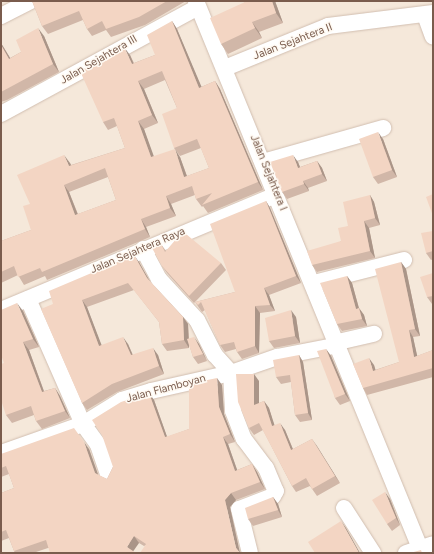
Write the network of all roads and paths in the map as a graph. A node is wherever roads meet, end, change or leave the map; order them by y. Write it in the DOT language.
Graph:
graph roads {
  1 [pos="30,1"];
  2 [pos="197,4"];
  3 [pos="429,14"];
  4 [pos="1,16"];
  5 [pos="433,37"];
  6 [pos="225,68"];
  7 [pos="1,114"];
  8 [pos="383,128"];
  9 [pos="263,162"];
  10 [pos="276,195"];
  11 [pos="143,249"];
  12 [pos="404,260"];
  13 [pos="314,283"];
  14 [pos="28,299"];
  15 [pos="1,310"];
  16 [pos="374,334"];
  17 [pos="339,344"];
  18 [pos="231,373"];
  19 [pos="84,424"];
  20 [pos="1,453"];
  21 [pos="109,477"];
  22 [pos="344,508"];
  23 [pos="420,548"];
  24 [pos="250,553"];
  25 [pos="373,553"];
  1 -- 4 [label="street"];
  2 -- 6 [label="street, Jalan Sejahtera I"];
  2 -- 7 [label="street, Jalan Sejahtera III"];
  3 -- 5 [label="street"];
  3 -- 6 [label="street, Jalan Sejahtera II"];
  6 -- 9 [label="street, Jalan Sejahtera I"];
  8 -- 9 [label="street"];
  9 -- 10 [label="street, Jalan Sejahtera I"];
  10 -- 11 [label="street, Jalan Sejahtera Raya"];
  10 -- 13 [label="street, Jalan Sejahtera I"];
  11 -- 14 [label="street, Jalan Sejahtera Raya"];
  11 -- 18 [label="street"];
  12 -- 13 [label="street"];
  13 -- 17 [label="street, Jalan Sejahtera I"];
  14 -- 15 [label="street, Jalan Sejahtera Raya"];
  14 -- 19 [label="street"];
  16 -- 17 [label="street, Jalan Flamboyan"];
  17 -- 18 [label="street, Jalan Flamboyan"];
  17 -- 23 [label="street, Jalan Sejahtera I"];
  18 -- 19 [label="street, Jalan Flamboyan"];
  18 -- 24 [label="street"];
  19 -- 20 [label="street, Jalan Flamboyan"];
  19 -- 21 [label="street"];
  22 -- 25 [label="street"];
}
